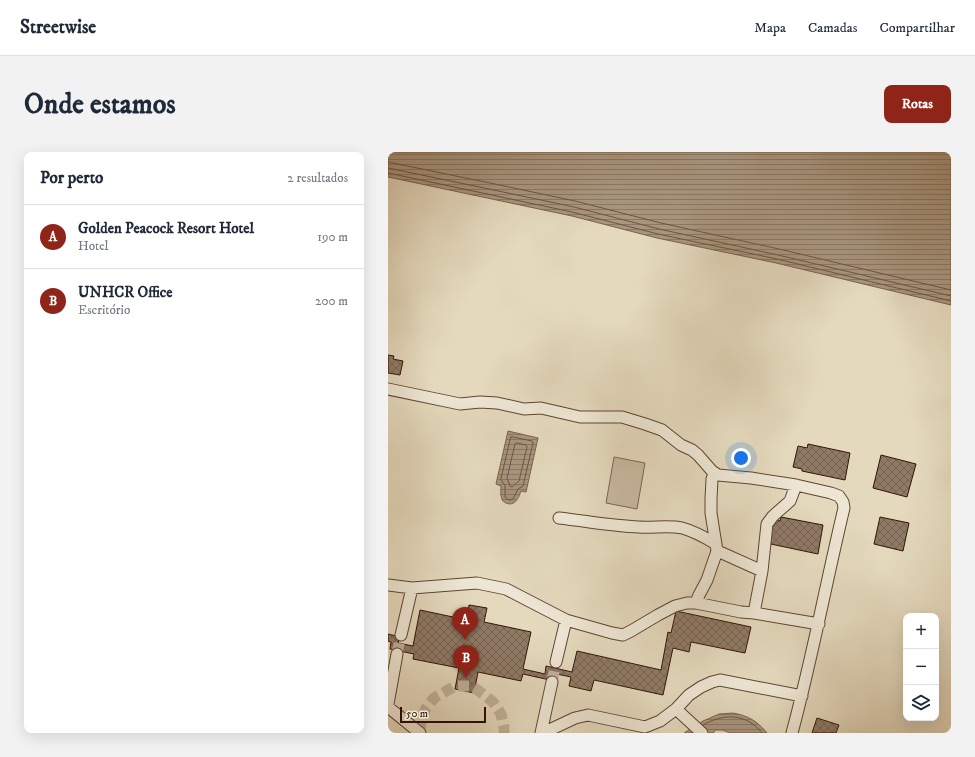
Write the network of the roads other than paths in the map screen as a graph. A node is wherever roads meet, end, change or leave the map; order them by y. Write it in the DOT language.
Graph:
graph roads {
  1 [pos="388,389"];
  2 [pos="714,474"];
  3 [pos="796,485"];
  4 [pos="559,518"];
  5 [pos="716,547"];
  6 [pos="762,571"];
  7 [pos="388,585"];
  8 [pos="412,588"];
  9 [pos="696,603"];
  10 [pos="754,613"];
  11 [pos="566,620"];
  12 [pos="819,624"];
  13 [pos="401,635"];
  14 [pos="397,654"];
  15 [pos="556,662"];
  16 [pos="552,682"];
  17 [pos="802,696"];
  18 [pos="388,705"];
  19 [pos="676,709"];
  20 [pos="420,733"];
  21 [pos="542,733"];
  22 [pos="702,733"];
  23 [pos="792,733"];
  1 -- 2 [label="lane"];
  2 -- 3 [label="lane"];
  2 -- 5 [label="lane"];
  3 -- 6 [label="lane"];
  3 -- 12 [label="lane"];
  4 -- 5 [label="lane"];
  5 -- 6 [label="lane"];
  5 -- 9 [label="lane"];
  6 -- 10 [label="lane"];
  7 -- 8 [label="lane"];
  8 -- 11 [label="lane"];
  8 -- 13 [label="lane"];
  9 -- 10 [label="lane"];
  9 -- 11 [label="lane"];
  10 -- 12 [label="lane"];
  11 -- 15 [label="lane"];
  12 -- 17 [label="lane"];
  14 -- 18 [label="lane"];
  16 -- 21 [label="lane"];
  17 -- 19 [label="lane"];
  17 -- 23 [label="lane"];
  18 -- 20 [label="lane"];
  19 -- 21 [label="lane"];
  19 -- 22 [label="lane"];
}
